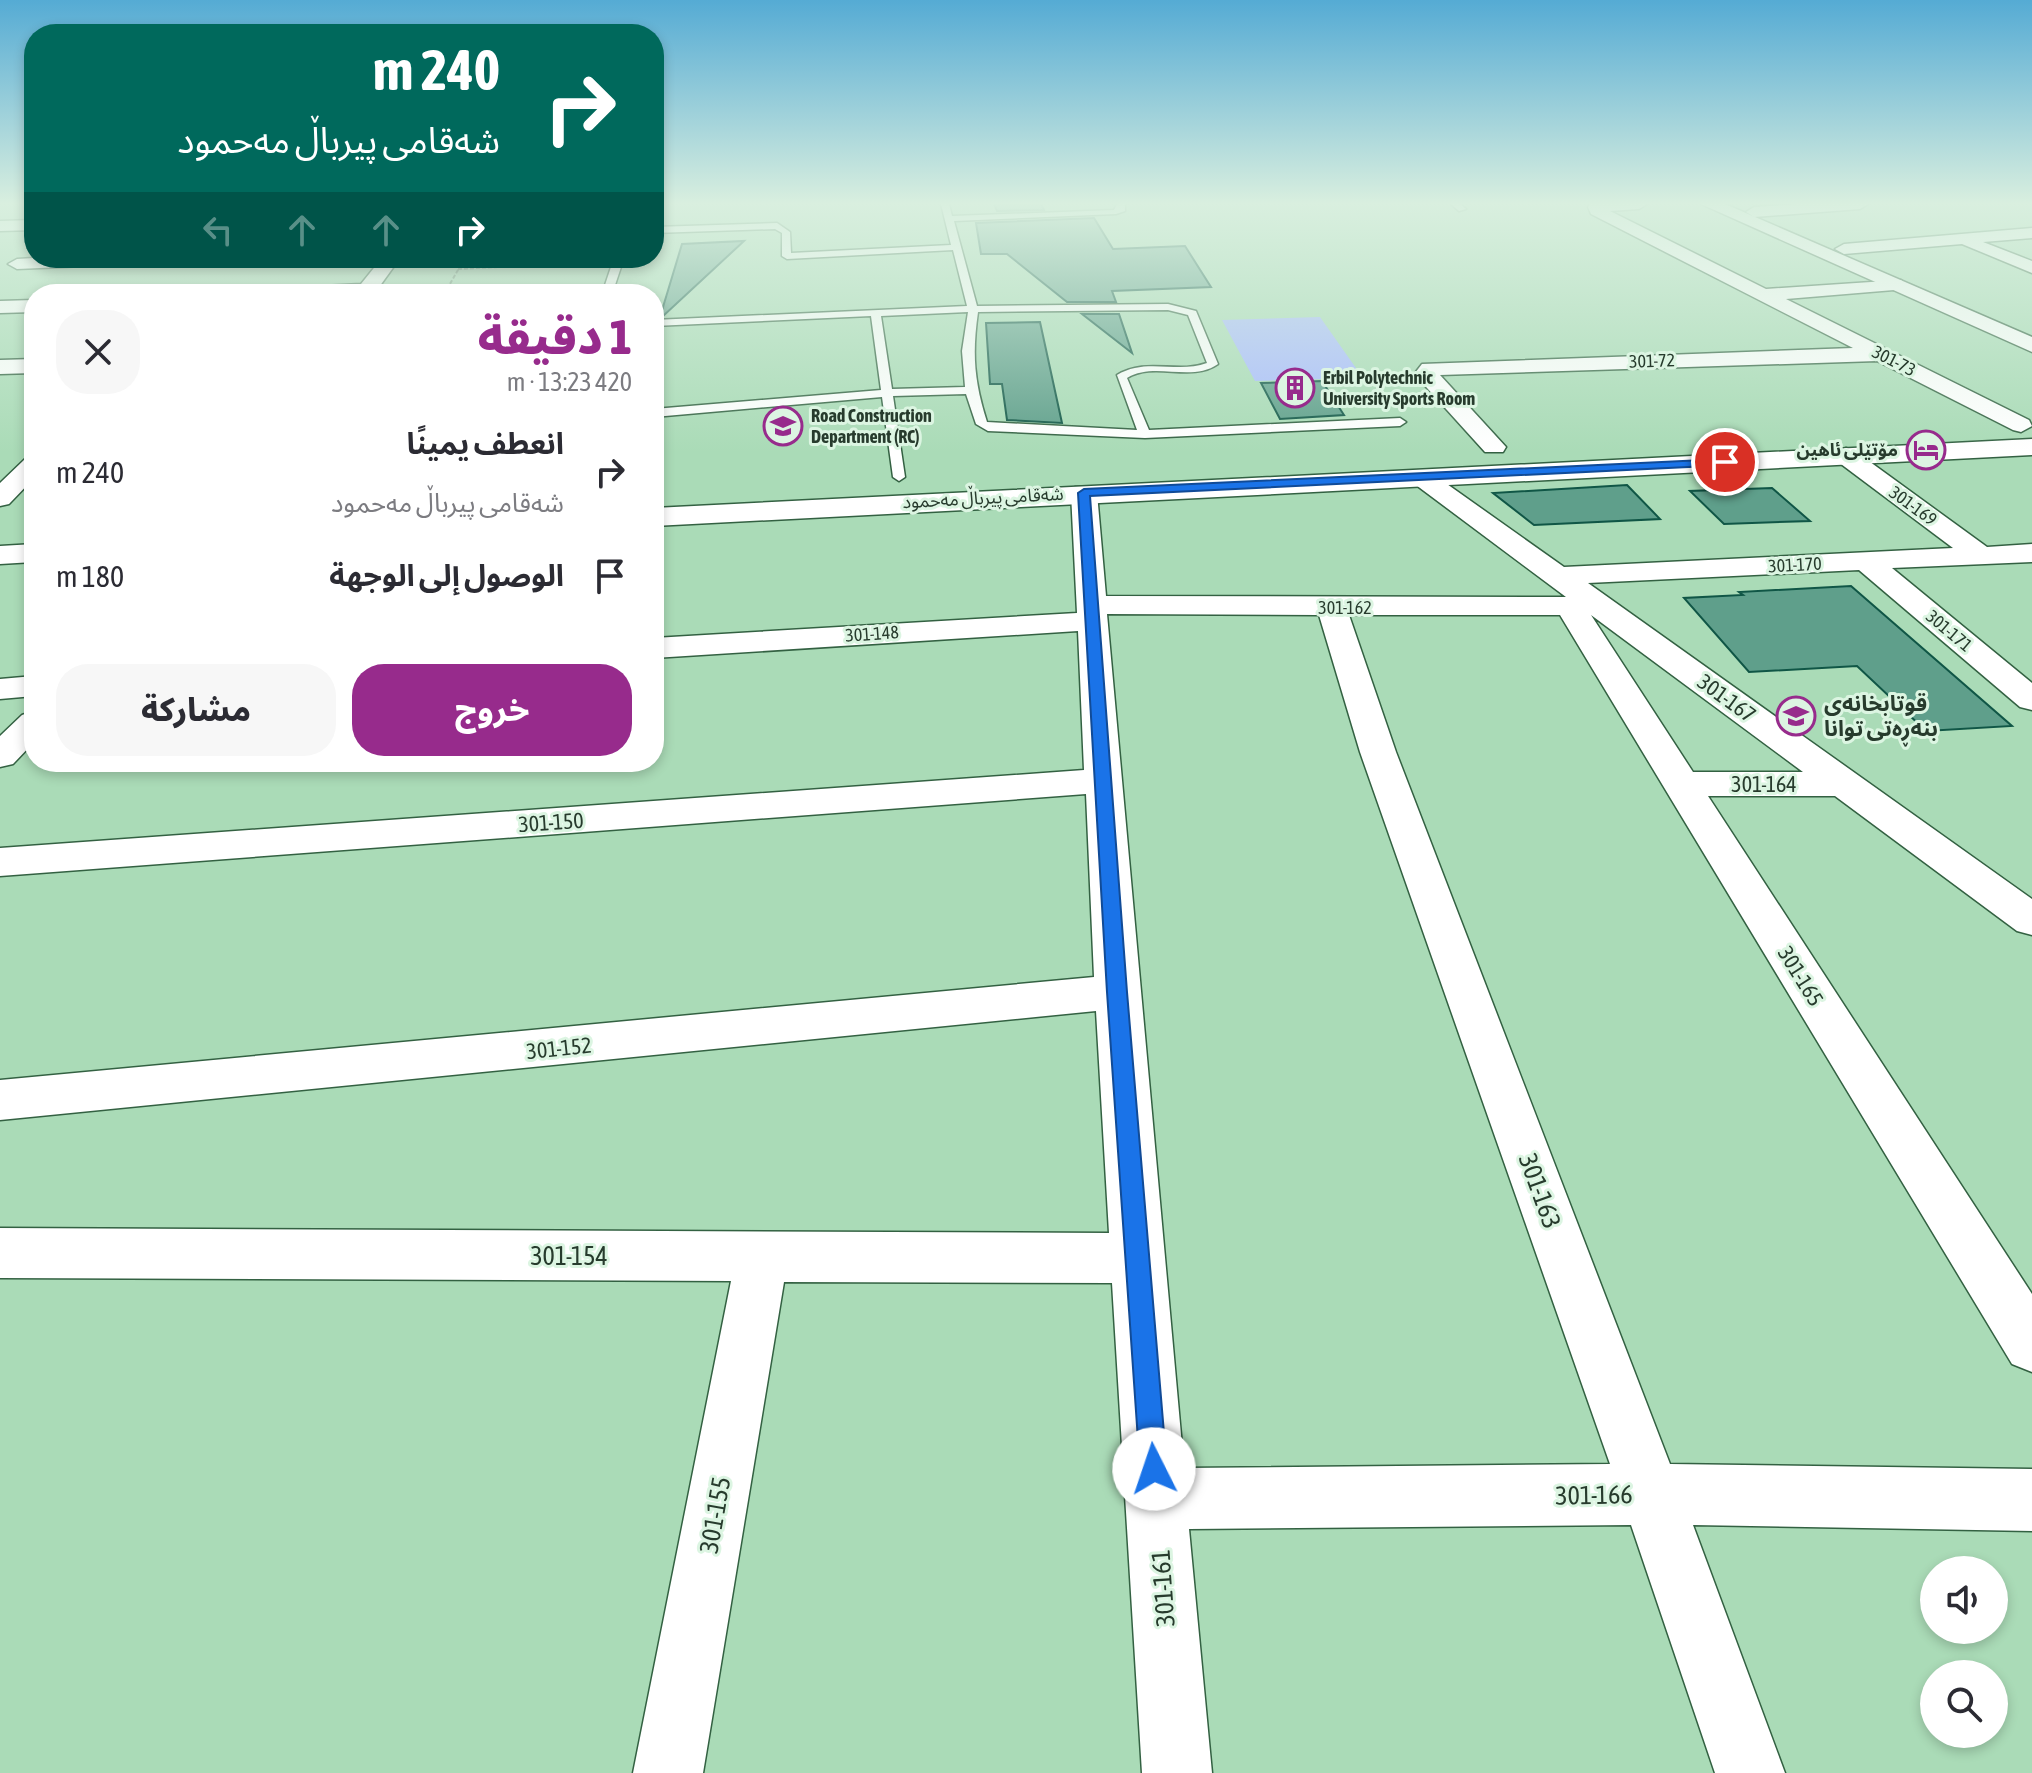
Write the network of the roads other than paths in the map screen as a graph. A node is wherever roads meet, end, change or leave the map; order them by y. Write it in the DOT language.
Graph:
graph roads {
  1 [pos="967,287"];
  2 [pos="1746,287"];
  3 [pos="1861,287"];
  4 [pos="1900,287"];
  5 [pos="1929,287"];
  6 [pos="1762,295"];
  7 [pos="24,306"];
  8 [pos="0,307"];
  9 [pos="973,309"];
  10 [pos="876,314"];
  11 [pos="664,323"];
  12 [pos="2032,332"];
  13 [pos="2032,345"];
  14 [pos="1880,354"];
  15 [pos="24,366"];
  16 [pos="0,367"];
  17 [pos="971,390"];
  18 [pos="889,393"];
  19 [pos="664,412"];
  20 [pos="1400,422"];
  21 [pos="2028,432"];
  22 [pos="1145,434"];
  23 [pos="1558,445"];
  24 [pos="1526,446"];
  25 [pos="1494,447"];
  26 [pos="1463,449"];
  27 [pos="1846,456"];
  28 [pos="1423,459"];
  29 [pos="24,474"];
  30 [pos="931,475"];
  31 [pos="1081,476"];
  32 [pos="899,477"];
  33 [pos="869,479"];
  34 [pos="792,484"];
  35 [pos="664,491"];
  36 [pos="0,498"];
  37 [pos="664,516"];
  38 [pos="24,526"];
  39 [pos="0,527"];
  40 [pos="2032,553"];
  41 [pos="24,554"];
  42 [pos="0,555"];
  43 [pos="1980,555"];
  44 [pos="1866,561"];
  45 [pos="1577,597"];
  46 [pos="1332,608"];
  47 [pos="1090,613"];
  48 [pos="664,647"];
  49 [pos="24,687"];
  50 [pos="0,689"];
  51 [pos="2026,689"];
  52 [pos="24,732"];
  53 [pos="0,756"];
  54 [pos="1102,781"];
  55 [pos="1681,784"];
  56 [pos="1847,784"];
  57 [pos="0,862"];
  58 [pos="2032,920"];
  59 [pos="1117,992"];
  60 [pos="0,1100"];
  61 [pos="0,1253"];
  62 [pos="762,1257"];
  63 [pos="1137,1258"];
  64 [pos="2032,1344"];
  65 [pos="1651,1494"];
  66 [pos="1156,1499"];
  67 [pos="2032,1500"];
  68 [pos="668,1773"];
  69 [pos="1177,1773"];
  70 [pos="1750,1773"];
  1 -- 9 [label="lane"];
  2 -- 6 [label="street, 301-73"];
  3 -- 6 [label="street"];
  4 -- 13 [label="main road"];
  5 -- 12 [label="main road"];
  6 -- 14 [label="street, 301-73"];
  7 -- 8 [label="street"];
  9 -- 10 [label="lane"];
  9 -- 17 [label="lane"];
  9 -- 22 [label="lane"];
  10 -- 11 [label="lane"];
  10 -- 18 [label="lane"];
  14 -- 21 [label="street, 301-73"];
  14 -- 25 [label="street, 301-72"];
  15 -- 16 [label="street"];
  17 -- 18 [label="lane"];
  17 -- 22 [label="lane"];
  18 -- 19 [label="lane"];
  18 -- 32 [label="lane"];
  20 -- 22 [label="lane"];
  21 -- 23 [label="main road"];
  21 -- 27 [label="main road, شەقامی پیرباڵ مەحمود"];
  24 -- 25 [label="main road"];
  25 -- 26 [label="main road"];
  27 -- 28 [label="main road, شەقامی پیرباڵ مەحمود"];
  27 -- 43 [label="street, 301-169"];
  28 -- 31 [label="main road, شەقامی پیرباڵ مەحمود"];
  28 -- 45 [label="street, 301-167"];
  29 -- 36 [label="street"];
  30 -- 32 [label="main road, شەقامی پیرباڵ مەحمود"];
  31 -- 37 [label="main road, شەقامی پیرباڵ مەحمود"];
  31 -- 47 [label="street, 301-161"];
  32 -- 33 [label="main road, شەقامی پیرباڵ مەحمود"];
  34 -- 35 [label="main road"];
  38 -- 39 [label="main road"];
  40 -- 43 [label="street, 301-170"];
  41 -- 42 [label="main road"];
  43 -- 44 [label="street, 301-170"];
  44 -- 45 [label="street, 301-170"];
  44 -- 51 [label="street, 301-171"];
  45 -- 46 [label="street, 301-162"];
  45 -- 55 [label="street, 301-165"];
  45 -- 56 [label="street, 301-167"];
  46 -- 47 [label="street, 301-162"];
  46 -- 65 [label="street, 301-163"];
  47 -- 48 [label="street, 301-148"];
  47 -- 54 [label="street, 301-161"];
  49 -- 50 [label="street"];
  52 -- 53 [label="street"];
  54 -- 57 [label="street, 301-150"];
  54 -- 59 [label="street, 301-161"];
  55 -- 56 [label="street, 301-164"];
  55 -- 64 [label="street, 301-165"];
  56 -- 58 [label="street, 301-167"];
  59 -- 60 [label="street, 301-152"];
  59 -- 63 [label="street, 301-161"];
  61 -- 62 [label="street, 301-154"];
  62 -- 63 [label="street, 301-154"];
  62 -- 68 [label="street, 301-155"];
  63 -- 66 [label="street, 301-161"];
  65 -- 66 [label="street, 301-166"];
  65 -- 67 [label="street, 301-166"];
  65 -- 70 [label="street, 301-163"];
  66 -- 69 [label="street, 301-161"];
}
